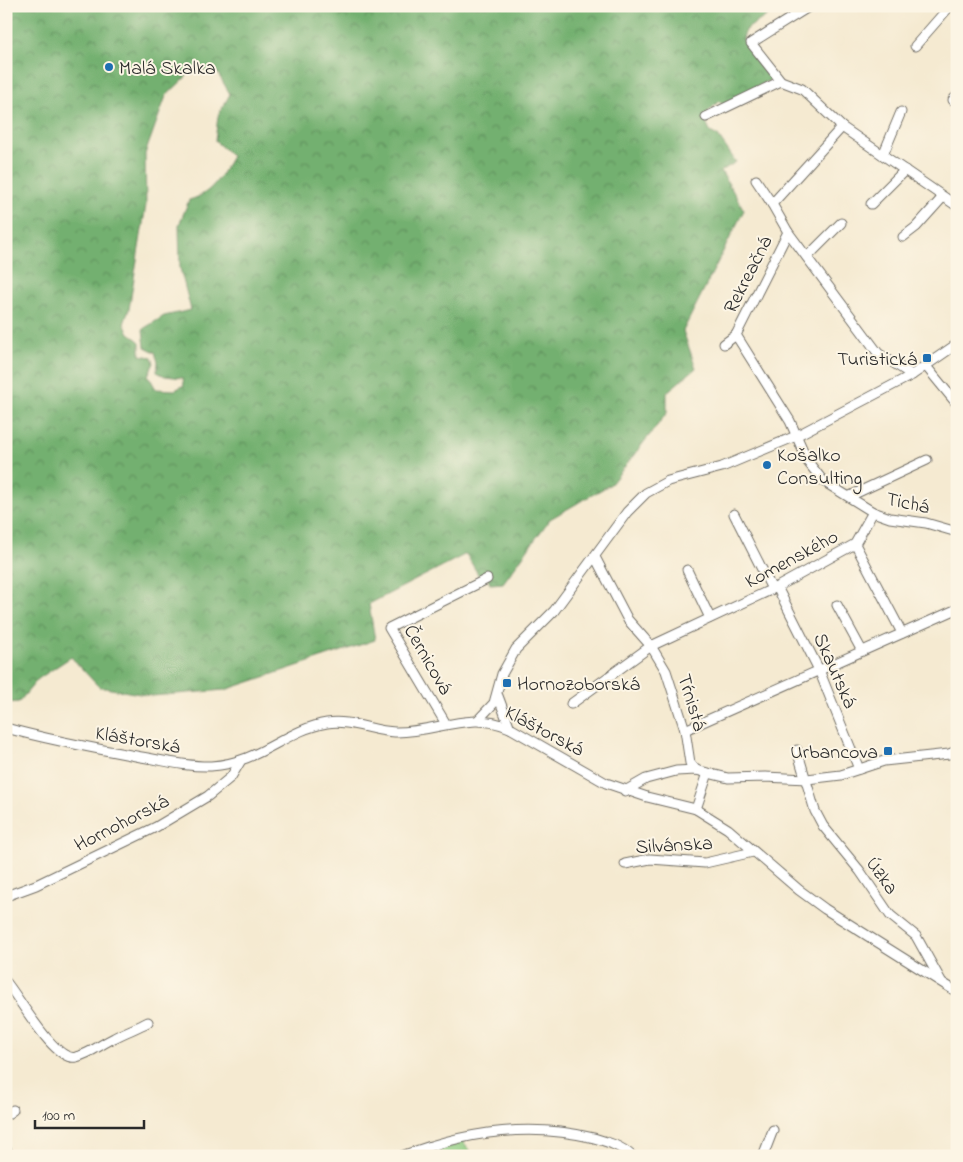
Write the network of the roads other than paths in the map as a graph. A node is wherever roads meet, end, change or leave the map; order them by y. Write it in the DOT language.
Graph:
graph roads {
  1 [pos="793,6"];
  2 [pos="810,6"];
  3 [pos="950,6"];
  4 [pos="791,18"];
  5 [pos="915,46"];
  6 [pos="781,81"];
  7 [pos="901,112"];
  8 [pos="706,117"];
  9 [pos="842,127"];
  10 [pos="883,155"];
  11 [pos="905,170"];
  12 [pos="756,180"];
  13 [pos="943,197"];
  14 [pos="772,204"];
  15 [pos="871,204"];
  16 [pos="957,206"];
  17 [pos="841,223"];
  18 [pos="788,232"];
  19 [pos="903,237"];
  20 [pos="807,257"];
  21 [pos="736,335"];
  22 [pos="724,344"];
  23 [pos="957,344"];
  24 [pos="925,365"];
  25 [pos="912,375"];
  26 [pos="957,404"];
  27 [pos="796,436"];
  28 [pos="927,460"];
  29 [pos="850,496"];
  30 [pos="873,512"];
  31 [pos="734,514"];
  32 [pos="957,532"];
  33 [pos="855,544"];
  34 [pos="595,557"];
  35 [pos="687,570"];
  36 [pos="487,579"];
  37 [pos="775,588"];
  38 [pos="837,605"];
  39 [pos="957,609"];
  40 [pos="710,618"];
  41 [pos="902,633"];
  42 [pos="651,646"];
  43 [pos="862,651"];
  44 [pos="819,670"];
  45 [pos="498,695"];
  46 [pos="571,704"];
  47 [pos="478,720"];
  48 [pos="446,724"];
  49 [pos="6,728"];
  50 [pos="510,728"];
  51 [pos="685,730"];
  52 [pos="797,750"];
  53 [pos="957,751"];
  54 [pos="240,762"];
  55 [pos="860,769"];
  56 [pos="696,770"];
  57 [pos="708,773"];
  58 [pos="807,778"];
  59 [pos="625,791"];
  60 [pos="696,809"];
  61 [pos="753,852"];
  62 [pos="625,864"];
  63 [pos="6,896"];
  64 [pos="6,982"];
  65 [pos="942,984"];
  66 [pos="957,992"];
  67 [pos="148,1022"];
  68 [pos="773,1130"];
  69 [pos="6,1149"];
  70 [pos="418,1153"];
  71 [pos="10,1156"];
  72 [pos="402,1156"];
  73 [pos="632,1156"];
  74 [pos="763,1156"];
  1 -- 4 [label="street"];
  2 -- 4 [label="street"];
  3 -- 5 [label="street"];
  4 -- 6 [label="street"];
  6 -- 8 [label="street"];
  6 -- 9 [label="street"];
  7 -- 10 [label="street"];
  9 -- 10 [label="street"];
  9 -- 14 [label="street"];
  10 -- 11 [label="street"];
  11 -- 13 [label="street"];
  11 -- 15 [label="street"];
  12 -- 14 [label="street, Rekreačná"];
  13 -- 16 [label="street"];
  13 -- 19 [label="street"];
  14 -- 18 [label="street, Rekreačná"];
  17 -- 20 [label="street"];
  18 -- 20 [label="street"];
  18 -- 21 [label="street, Rekreačná"];
  20 -- 25 [label="street"];
  21 -- 22 [label="street, Rekreačná"];
  21 -- 27 [label="street, Rekreačná"];
  23 -- 24 [label="street"];
  24 -- 25 [label="street"];
  24 -- 26 [label="street"];
  25 -- 27 [label="street"];
  27 -- 29 [label="street, Tichá"];
  27 -- 34 [label="street"];
  28 -- 29 [label="street"];
  29 -- 30 [label="street, Tichá"];
  30 -- 32 [label="street, Tichá"];
  30 -- 33 [label="street, Komenského"];
  31 -- 37 [label="street, Skautská"];
  33 -- 37 [label="street, Komenského"];
  33 -- 41 [label="street"];
  34 -- 42 [label="street, Tŕnistá"];
  34 -- 45 [label="street"];
  35 -- 40 [label="street"];
  36 -- 48 [label="street, Černicová"];
  37 -- 40 [label="street, Komenského"];
  37 -- 44 [label="street, Skautská"];
  38 -- 43 [label="street"];
  39 -- 41 [label="street"];
  40 -- 42 [label="street, Komenského"];
  41 -- 43 [label="street"];
  42 -- 46 [label="street"];
  42 -- 51 [label="street, Tŕnistá"];
  43 -- 44 [label="street"];
  44 -- 51 [label="street"];
  44 -- 55 [label="street, Skautská"];
  45 -- 47 [label="street"];
  45 -- 50 [label="street"];
  47 -- 48 [label="street, Kláštorská"];
  47 -- 50 [label="street, Kláštorská"];
  48 -- 54 [label="street, Kláštorská"];
  49 -- 54 [label="street, Kláštorská"];
  50 -- 59 [label="street, Kláštorská"];
  51 -- 56 [label="street, Tŕnistá"];
  52 -- 58 [label="street, Úzka"];
  53 -- 55 [label="street"];
  54 -- 63 [label="street, Hornohorská"];
  55 -- 58 [label="street"];
  56 -- 57 [label="street"];
  56 -- 59 [label="street"];
  57 -- 58 [label="street"];
  57 -- 60 [label="street"];
  58 -- 65 [label="street, Úzka"];
  59 -- 60 [label="street, Kláštorská"];
  60 -- 61 [label="street, Kláštorská"];
  61 -- 62 [label="street, Silvánska"];
  61 -- 65 [label="street, Kláštorská"];
  64 -- 67 [label="street"];
  65 -- 66 [label="street, Kláštorská"];
  68 -- 74 [label="street"];
  69 -- 71 [label="street"];
  70 -- 72 [label="street"];
  70 -- 73 [label="street"];
}
